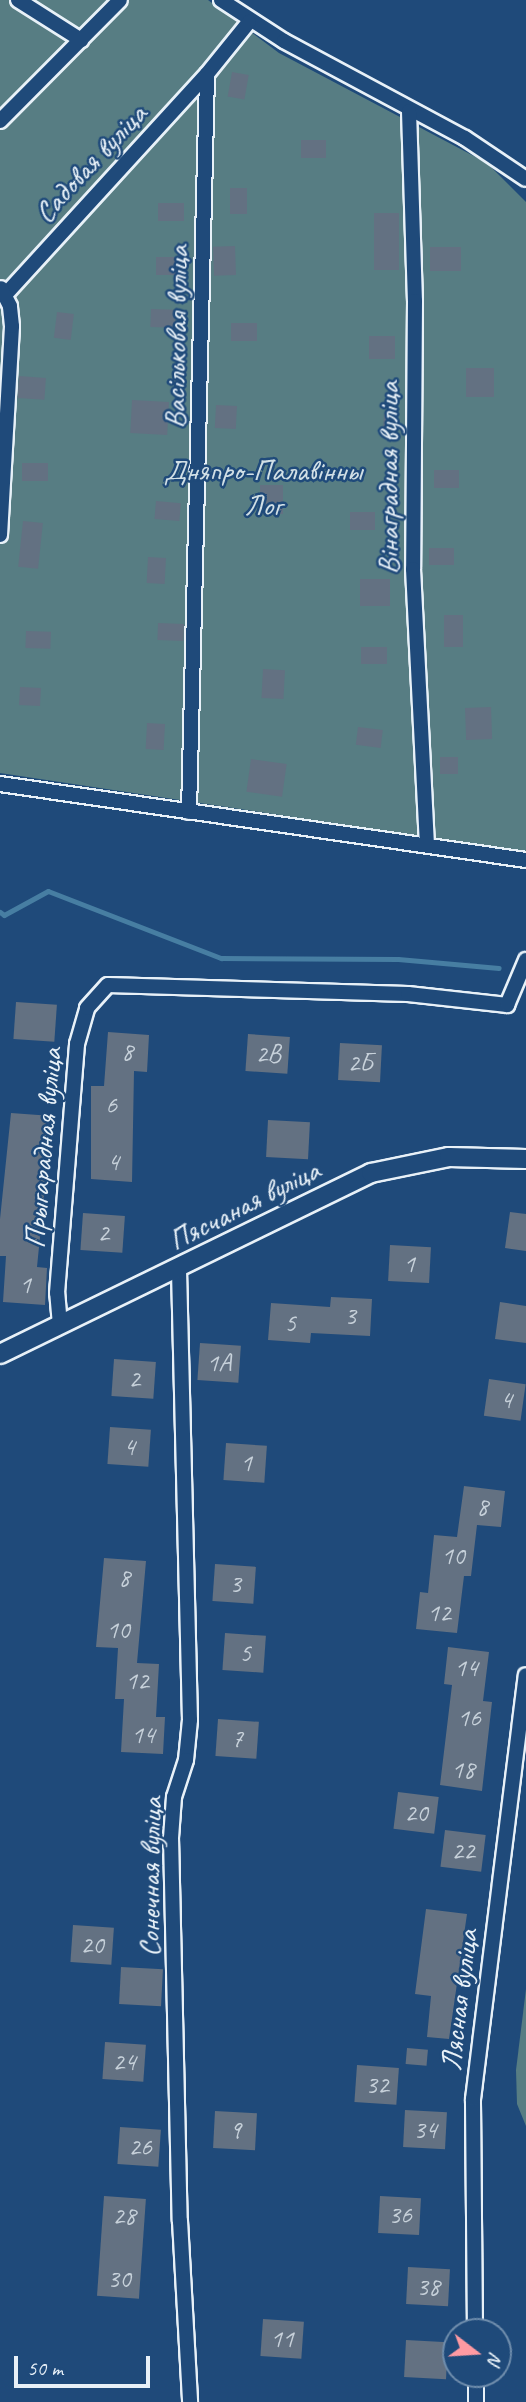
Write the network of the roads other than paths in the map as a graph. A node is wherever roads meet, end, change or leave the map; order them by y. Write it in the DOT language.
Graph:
graph roads {
  1 [pos="18,0"];
  2 [pos="120,0"];
  3 [pos="221,0"];
  4 [pos="249,22"];
  5 [pos="80,40"];
  6 [pos="207,74"];
  7 [pos="409,111"];
  8 [pos="0,121"];
  9 [pos="526,179"];
  10 [pos="3,290"];
  11 [pos="0,536"];
  12 [pos="0,784"];
  13 [pos="189,812"];
  14 [pos="427,844"];
  15 [pos="526,860"];
  16 [pos="526,960"];
  17 [pos="526,1159"];
  18 [pos="178,1270"];
  19 [pos="60,1325"];
  20 [pos="0,1354"];
  21 [pos="526,1675"];
  22 [pos="475,2318"];
  23 [pos="190,2402"];
  1 -- 5 [label="street"];
  2 -- 5 [label="street"];
  3 -- 4 [label="street"];
  4 -- 6 [label="street, Садовая вуліца"];
  4 -- 7 [label="street"];
  5 -- 8 [label="street"];
  6 -- 10 [label="street, Садовая вуліца"];
  6 -- 13 [label="street, Васільковая вуліца"];
  7 -- 9 [label="street"];
  7 -- 14 [label="street, Вінаградная вуліца"];
  10 -- 11 [label="street, Садовая вуліца"];
  12 -- 13 [label="street"];
  13 -- 14 [label="street"];
  14 -- 15 [label="street"];
  16 -- 19 [label="street, Прыгарадная вуліца"];
  17 -- 18 [label="street, Пясчаная вуліца"];
  18 -- 19 [label="street, Пясчаная вуліца"];
  18 -- 23 [label="street, Сонечная вуліца"];
  19 -- 20 [label="street, Пясчаная вуліца"];
  21 -- 22 [label="street, Лясная вуліца"];
}
